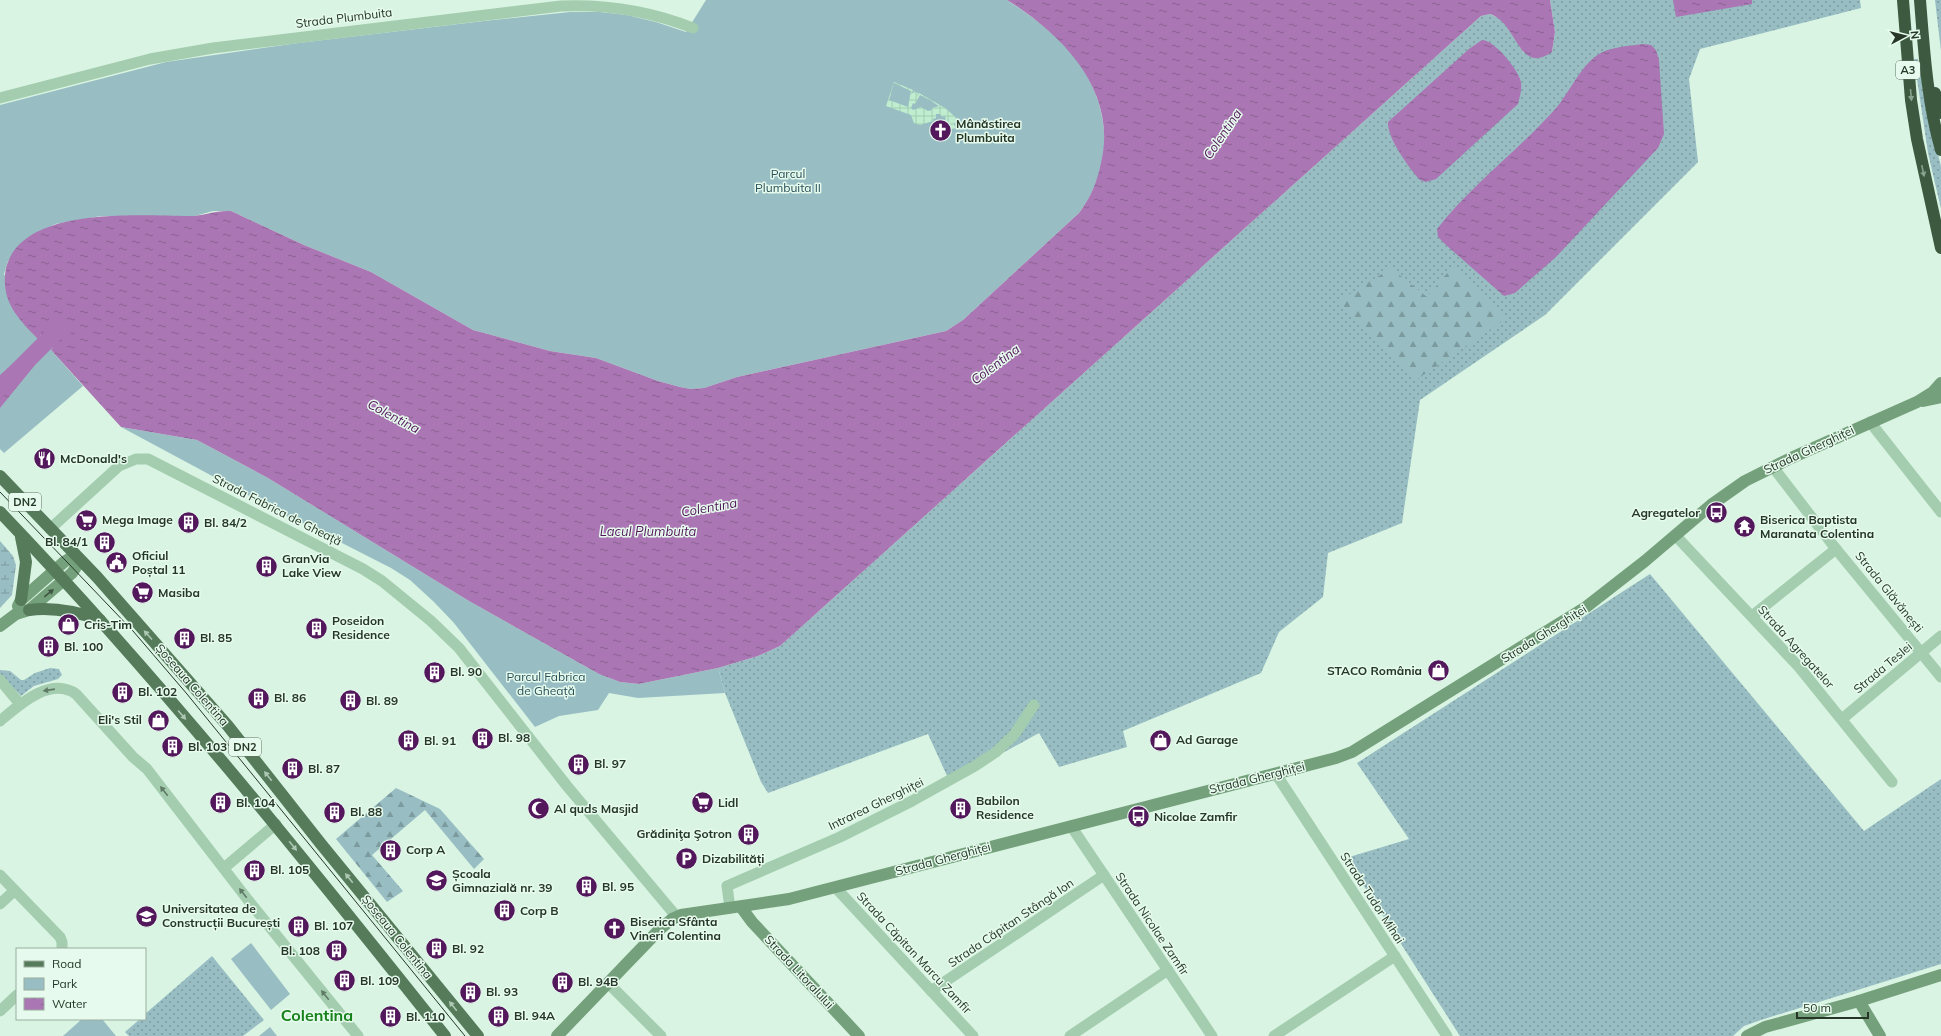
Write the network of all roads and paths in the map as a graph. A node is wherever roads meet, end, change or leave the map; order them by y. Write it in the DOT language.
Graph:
graph roads {
  1 [pos="1903,0"];
  2 [pos="1920,0"];
  3 [pos="693,28"];
  4 [pos="1923,41"];
  5 [pos="0,98"];
  6 [pos="1941,113"];
  7 [pos="1941,150"];
  8 [pos="1941,248"];
  9 [pos="1941,383"];
  10 [pos="1941,397"];
  11 [pos="1917,402"];
  12 [pos="1870,422"];
  13 [pos="1773,467"];
  14 [pos="0,476"];
  15 [pos="0,512"];
  16 [pos="1941,512"];
  17 [pos="50,529"];
  18 [pos="20,534"];
  19 [pos="1675,535"];
  20 [pos="1836,549"];
  21 [pos="78,558"];
  22 [pos="55,570"];
  23 [pos="64,580"];
  24 [pos="21,600"];
  25 [pos="29,610"];
  26 [pos="1752,616"];
  27 [pos="100,620"];
  28 [pos="4,622"];
  29 [pos="1941,636"];
  30 [pos="1921,653"];
  31 [pos="1941,677"];
  32 [pos="0,680"];
  33 [pos="20,704"];
  34 [pos="1034,704"];
  35 [pos="1842,719"];
  36 [pos="0,721"];
  37 [pos="1276,774"];
  38 [pos="1892,782"];
  39 [pos="276,824"];
  40 [pos="1071,826"];
  41 [pos="224,868"];
  42 [pos="0,875"];
  43 [pos="1104,875"];
  44 [pos="836,888"];
  45 [pos="14,891"];
  46 [pos="0,904"];
  47 [pos="736,907"];
  48 [pos="676,916"];
  49 [pos="62,948"];
  50 [pos="1395,956"];
  51 [pos="1168,970"];
  52 [pos="1941,975"];
  53 [pos="608,983"];
  54 [pos="931,991"];
  55 [pos="16,996"];
  56 [pos="1859,1001"];
  57 [pos="0,1011"];
  58 [pos="358,1036"];
  59 [pos="445,1036"];
  60 [pos="478,1036"];
  61 [pos="557,1036"];
  62 [pos="661,1036"];
  63 [pos="859,1036"];
  64 [pos="973,1036"];
  65 [pos="1070,1036"];
  66 [pos="1212,1036"];
  67 [pos="1274,1036"];
  68 [pos="1447,1036"];
  69 [pos="1747,1036"];
  70 [pos="1880,1036"];
  1 -- 8 [label="highway, A3, one-way"];
  2 -- 4 [label="highway, A3"];
  3 -- 5 [label="street, Strada Plumbuita"];
  4 -- 6 [label="highway"];
  4 -- 7 [label="highway, A3"];
  9 -- 11 [label="main road, Strada Gherghiței"];
  10 -- 11 [label="main road, Strada Gherghiței"];
  11 -- 12 [label="main road, Strada Gherghiței"];
  12 -- 13 [label="main road, Strada Gherghiței"];
  12 -- 16 [label="street"];
  13 -- 19 [label="main road, Strada Gherghiței"];
  13 -- 20 [label="street, Strada Glăvănești"];
  14 -- 17 [label="main road, Șoseaua Colentina / DN2"];
  15 -- 18 [label="main road, Șoseaua Colentina / DN2"];
  17 -- 21 [label="main road, Șoseaua Colentina / DN2"];
  17 -- 48 [label="street, Strada Fabrica de Gheață"];
  18 -- 22 [label="main road, Șoseaua Colentina / DN2"];
  18 -- 24 [label="main road"];
  19 -- 26 [label="street, Strada Agregatelor"];
  19 -- 37 [label="main road, Strada Gherghiței"];
  20 -- 26 [label="street"];
  20 -- 30 [label="street, Strada Glăvănești"];
  21 -- 22 [label="main road"];
  21 -- 23 [label="main road"];
  60 -- 21 [label="main road, Șoseaua Colentina / DN2, one-way"];
  22 -- 23 [label="main road, Șoseaua Colentina / DN2"];
  22 -- 24 [label="main road"];
  25 -- 23 [label="main road, one-way"];
  23 -- 27 [label="main road, Șoseaua Colentina / DN2"];
  24 -- 28 [label="main road"];
  25 -- 27 [label="main road"];
  25 -- 28 [label="main road"];
  26 -- 35 [label="street, Strada Agregatelor"];
  27 -- 39 [label="main road, Șoseaua Colentina / DN2, one-way"];
  29 -- 30 [label="street, Strada Teslei"];
  30 -- 31 [label="street, Strada Glăvănești"];
  30 -- 35 [label="street, Strada Teslei"];
  32 -- 33 [label="street"];
  33 -- 36 [label="street"];
  41 -- 33 [label="street, one-way"];
  34 -- 47 [label="street, Intrarea Gherghiței"];
  35 -- 38 [label="street, Strada Agregatelor"];
  37 -- 40 [label="main road, Strada Gherghiței"];
  37 -- 50 [label="street, Strada Tudor Mihai"];
  39 -- 41 [label="street"];
  39 -- 59 [label="main road, Șoseaua Colentina / DN2, one-way"];
  40 -- 43 [label="street, Strada Nicolae Zamfir"];
  40 -- 44 [label="main road, Strada Gherghiței"];
  58 -- 41 [label="street, one-way"];
  42 -- 45 [label="street"];
  43 -- 51 [label="street, Strada Nicolae Zamfir"];
  43 -- 54 [label="street, Strada Căpitan Stângă Ion"];
  44 -- 47 [label="main road, Strada Gherghiței"];
  44 -- 54 [label="street, Strada Căpitan Marcu Zamfir"];
  45 -- 46 [label="street"];
  45 -- 49 [label="street"];
  47 -- 48 [label="main road, Strada Gherghiței"];
  47 -- 63 [label="main road, Strada Litoralului"];
  48 -- 53 [label="main road"];
  50 -- 67 [label="street"];
  50 -- 68 [label="street, Strada Tudor Mihai"];
  51 -- 65 [label="street"];
  51 -- 66 [label="street, Strada Nicolae Zamfir"];
  52 -- 56 [label="main road"];
  53 -- 61 [label="main road"];
  53 -- 62 [label="street"];
  54 -- 64 [label="street, Strada Căpitan Marcu Zamfir"];
  55 -- 57 [label="street"];
  56 -- 69 [label="main road"];
  56 -- 70 [label="main road"];
}
